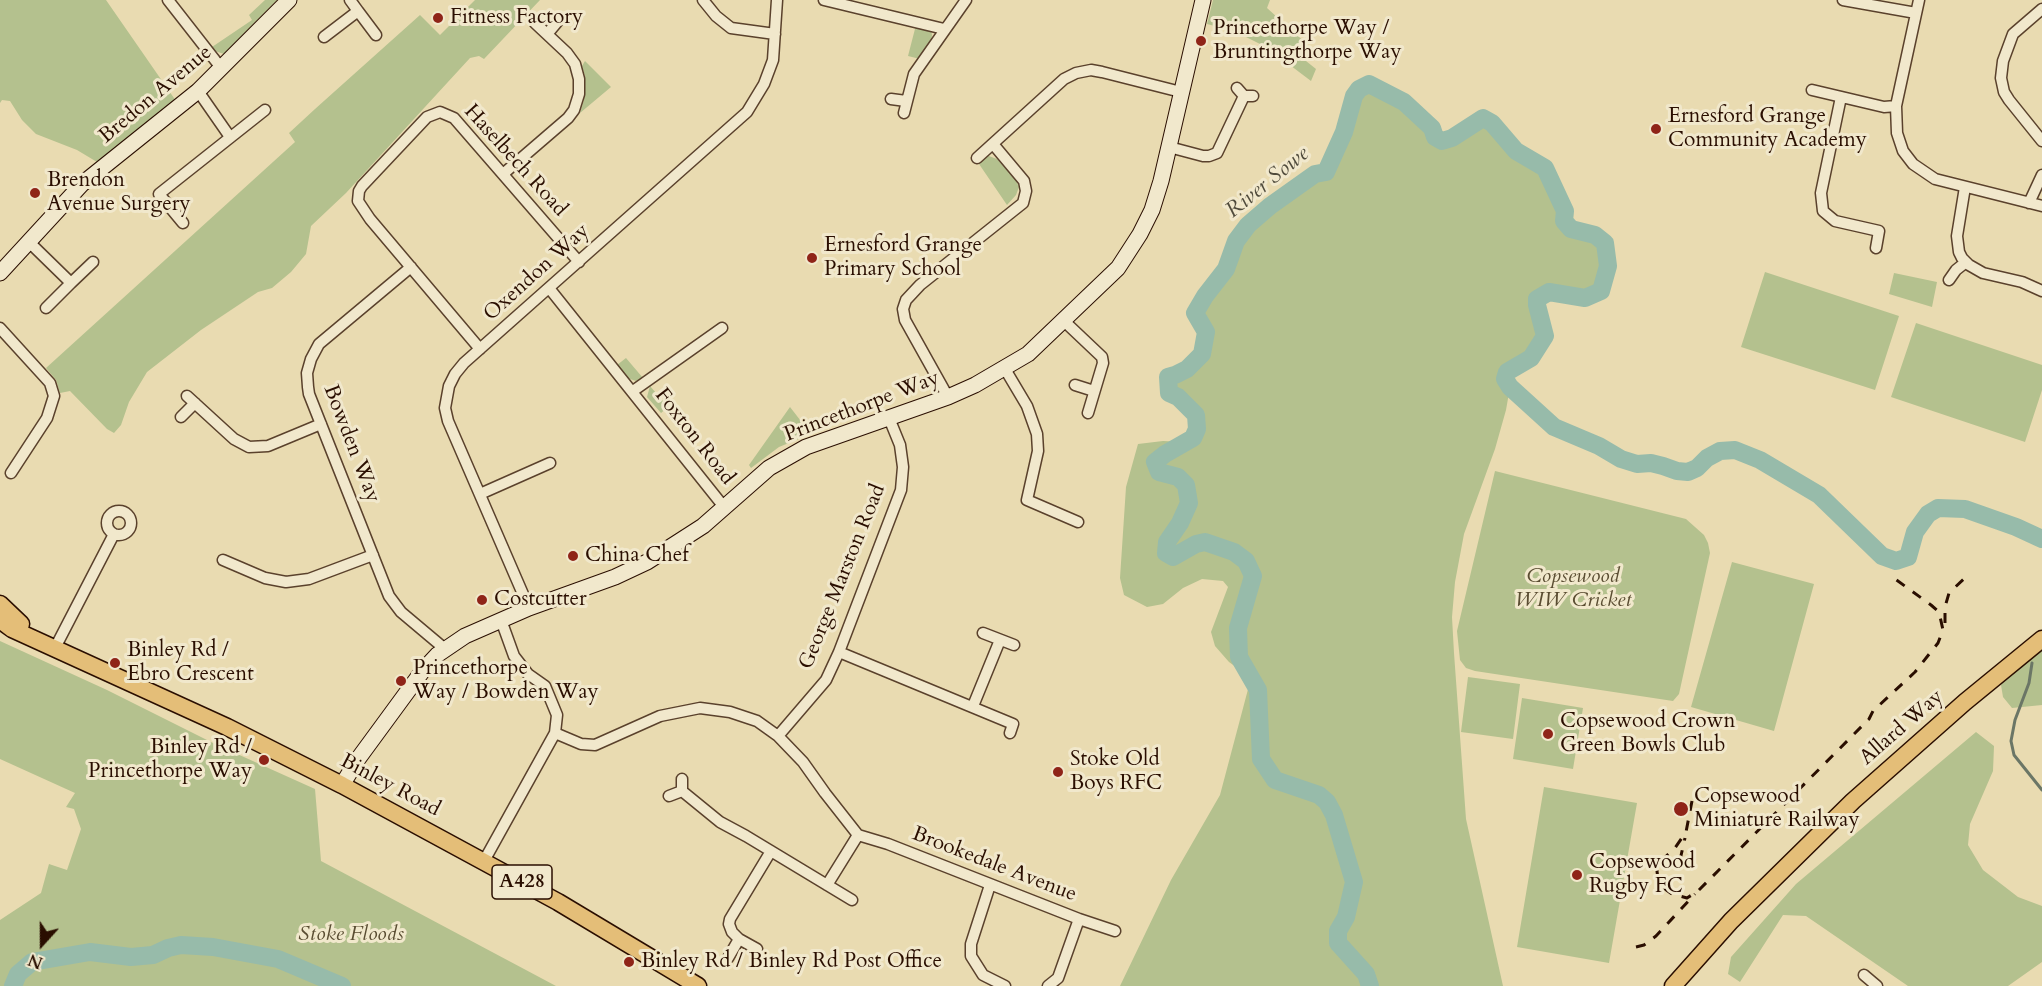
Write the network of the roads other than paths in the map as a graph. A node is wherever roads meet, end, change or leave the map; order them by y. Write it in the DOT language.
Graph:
graph roads {
  1 [pos="168,0"];
  2 [pos="289,0"];
  3 [pos="350,0"];
  4 [pos="703,0"];
  5 [pos="777,0"];
  6 [pos="824,0"];
  7 [pos="966,0"];
  8 [pos="1203,0"];
  9 [pos="1847,0"];
  10 [pos="1919,0"];
  11 [pos="2042,9"];
  12 [pos="358,11"];
  13 [pos="1916,13"];
  14 [pos="558,21"];
  15 [pos="535,23"];
  16 [pos="944,29"];
  17 [pos="548,33"];
  18 [pos="775,34"];
  19 [pos="376,35"];
  20 [pos="324,37"];
  21 [pos="222,69"];
  22 [pos="1812,90"];
  23 [pos="198,91"];
  24 [pos="1181,93"];
  25 [pos="1244,94"];
  26 [pos="1840,97"];
  27 [pos="891,99"];
  28 [pos="1896,106"];
  29 [pos="265,110"];
  30 [pos="230,137"];
  31 [pos="2042,141"];
  32 [pos="993,144"];
  33 [pos="1169,147"];
  34 [pos="977,158"];
  35 [pos="502,174"];
  36 [pos="2042,175"];
  37 [pos="1965,187"];
  38 [pos="2030,203"];
  39 [pos="2042,206"];
  40 [pos="183,223"];
  41 [pos="29,242"];
  42 [pos="1876,248"];
  43 [pos="93,262"];
  44 [pos="579,262"];
  45 [pos="1966,262"];
  46 [pos="411,267"];
  47 [pos="0,273"];
  48 [pos="1949,279"];
  49 [pos="71,283"];
  50 [pos="549,288"];
  51 [pos="2042,291"];
  52 [pos="46,308"];
  53 [pos="1064,321"];
  54 [pos="0,328"];
  55 [pos="722,328"];
  56 [pos="480,349"];
  57 [pos="1005,369"];
  58 [pos="1075,385"];
  59 [pos="633,391"];
  60 [pos="1094,391"];
  61 [pos="948,397"];
  62 [pos="1088,413"];
  63 [pos="181,417"];
  64 [pos="889,418"];
  65 [pos="321,424"];
  66 [pos="550,463"];
  67 [pos="11,473"];
  68 [pos="480,494"];
  69 [pos="724,507"];
  70 [pos="1078,522"];
  71 [pos="114,534"];
  72 [pos="373,555"];
  73 [pos="223,560"];
  74 [pos="529,608"];
  75 [pos="1,611"];
  76 [pos="501,620"];
  77 [pos="0,631"];
  78 [pos="983,633"];
  79 [pos="2042,639"];
  80 [pos="1000,640"];
  81 [pos="1014,645"];
  82 [pos="53,647"];
  83 [pos="446,649"];
  84 [pos="839,652"];
  85 [pos="973,706"];
  86 [pos="1010,733"];
  87 [pos="555,734"];
  88 [pos="778,736"];
  89 [pos="682,778"];
  90 [pos="342,785"];
  91 [pos="682,791"];
  92 [pos="669,796"];
  93 [pos="858,835"];
  94 [pos="771,851"];
  95 [pos="484,861"];
  96 [pos="827,885"];
  97 [pos="990,885"];
  98 [pos="852,900"];
  99 [pos="1079,919"];
  100 [pos="1115,931"];
  101 [pos="739,939"];
  102 [pos="757,949"];
  103 [pos="729,958"];
  104 [pos="1864,975"];
  105 [pos="698,986"];
  106 [pos="1005,986"];
  107 [pos="1048,986"];
  108 [pos="1673,986"];
  109 [pos="1876,986"];
  1 -- 21 [label="street"];
  2 -- 21 [label="street, Bredon Avenue"];
  3 -- 12 [label="street"];
  4 -- 18 [label="street"];
  5 -- 18 [label="street, Oxendon Way"];
  6 -- 16 [label="street"];
  7 -- 16 [label="street"];
  8 -- 24 [label="street, Princethorpe Way"];
  9 -- 13 [label="street"];
  10 -- 13 [label="street"];
  11 -- 31 [label="street"];
  12 -- 19 [label="street"];
  12 -- 20 [label="street"];
  13 -- 28 [label="street"];
  14 -- 17 [label="street"];
  15 -- 17 [label="street"];
  16 -- 27 [label="street"];
  17 -- 35 [label="street"];
  18 -- 44 [label="street, Oxendon Way"];
  21 -- 23 [label="street, Bredon Avenue"];
  22 -- 26 [label="street"];
  23 -- 30 [label="street"];
  23 -- 41 [label="street, Bredon Avenue"];
  24 -- 32 [label="street"];
  24 -- 33 [label="street, Princethorpe Way"];
  25 -- 33 [label="street"];
  26 -- 28 [label="street"];
  26 -- 42 [label="street"];
  28 -- 37 [label="street"];
  29 -- 30 [label="street"];
  30 -- 40 [label="street"];
  32 -- 34 [label="street"];
  32 -- 61 [label="street"];
  33 -- 53 [label="street, Princethorpe Way"];
  35 -- 44 [label="street, Haselbech Road"];
  35 -- 46 [label="street, Haselbech Road"];
  36 -- 38 [label="street"];
  37 -- 38 [label="street"];
  37 -- 45 [label="street"];
  38 -- 39 [label="street"];
  41 -- 47 [label="street, Bredon Avenue"];
  41 -- 49 [label="street"];
  43 -- 49 [label="street"];
  44 -- 50 [label="street, Oxendon Way"];
  45 -- 48 [label="street"];
  45 -- 51 [label="street"];
  46 -- 56 [label="street, Haselbech Road"];
  46 -- 65 [label="street, Bowden Way"];
  49 -- 52 [label="street"];
  50 -- 56 [label="street, Oxendon Way"];
  50 -- 59 [label="street, Foxton Road"];
  53 -- 57 [label="street, Princethorpe Way"];
  53 -- 60 [label="street"];
  54 -- 67 [label="street"];
  55 -- 59 [label="street, Foxton Road"];
  56 -- 68 [label="street, Oxendon Way"];
  57 -- 61 [label="street, Princethorpe Way"];
  57 -- 70 [label="street"];
  58 -- 60 [label="street"];
  59 -- 69 [label="street, Foxton Road"];
  60 -- 62 [label="street"];
  61 -- 64 [label="street, Princethorpe Way"];
  63 -- 65 [label="street"];
  64 -- 69 [label="street, Princethorpe Way"];
  64 -- 84 [label="street, George Marston Road"];
  65 -- 72 [label="street, Bowden Way"];
  66 -- 68 [label="street"];
  68 -- 74 [label="street, Oxendon Way"];
  69 -- 74 [label="street, Princethorpe Way"];
  71 -- 82 [label="street"];
  72 -- 73 [label="street"];
  72 -- 83 [label="street, Bowden Way"];
  74 -- 76 [label="street, Princethorpe Way"];
  75 -- 82 [label="main road, Binley Road / A428"];
  76 -- 83 [label="street, Princethorpe Way"];
  76 -- 87 [label="street"];
  77 -- 82 [label="street"];
  78 -- 80 [label="street"];
  79 -- 108 [label="main road, Allard Way"];
  80 -- 81 [label="street"];
  80 -- 85 [label="street"];
  82 -- 90 [label="main road, Binley Road / A428"];
  83 -- 90 [label="street, Princethorpe Way"];
  84 -- 85 [label="street"];
  84 -- 88 [label="street, George Marston Road"];
  85 -- 86 [label="street"];
  87 -- 88 [label="street"];
  87 -- 95 [label="street"];
  88 -- 93 [label="street"];
  89 -- 91 [label="street"];
  90 -- 95 [label="main road, Binley Road / A428"];
  91 -- 92 [label="street"];
  91 -- 94 [label="street"];
  93 -- 96 [label="street"];
  93 -- 97 [label="street, Brookedale Avenue"];
  94 -- 96 [label="street"];
  94 -- 101 [label="street"];
  95 -- 105 [label="main road, Binley Road / A428"];
  96 -- 98 [label="street"];
  97 -- 99 [label="street, Brookedale Avenue"];
  97 -- 106 [label="street"];
  99 -- 100 [label="street, Brookedale Avenue"];
  99 -- 107 [label="street"];
  101 -- 102 [label="street"];
  101 -- 103 [label="street"];
  104 -- 109 [label="street"];
}
